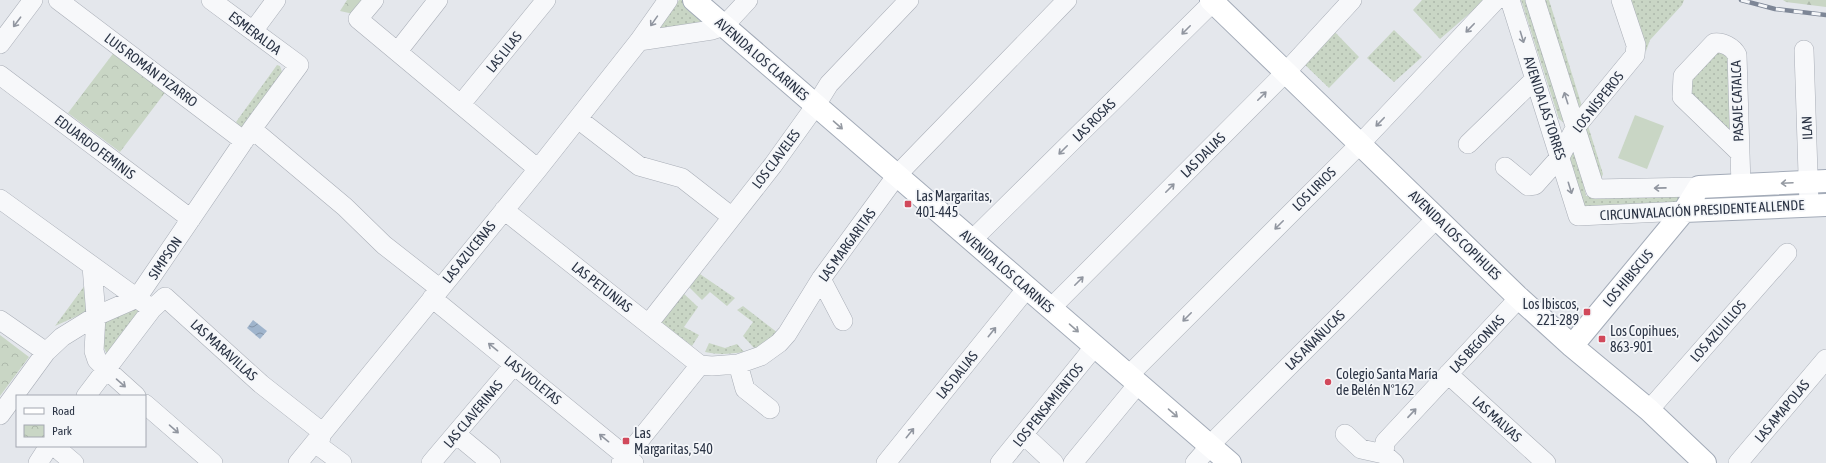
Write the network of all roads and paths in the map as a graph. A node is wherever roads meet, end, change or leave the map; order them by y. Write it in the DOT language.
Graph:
graph roads {
  1 [pos="34,0"];
  2 [pos="58,0"];
  3 [pos="211,0"];
  4 [pos="276,0"];
  5 [pos="374,0"];
  6 [pos="438,0"];
  7 [pos="546,0"];
  8 [pos="668,0"];
  9 [pos="694,0"];
  10 [pos="748,0"];
  11 [pos="909,0"];
  12 [pos="1067,0"];
  13 [pos="1352,0"];
  14 [pos="1496,0"];
  15 [pos="1510,0"];
  16 [pos="1535,0"];
  17 [pos="1621,0"];
  18 [pos="1213,1"];
  19 [pos="724,26"];
  20 [pos="253,31"];
  21 [pos="639,41"];
  22 [pos="0,44"];
  23 [pos="1804,50"];
  24 [pos="398,51"];
  25 [pos="299,65"];
  26 [pos="1286,72"];
  27 [pos="0,74"];
  28 [pos="1535,79"];
  29 [pos="462,104"];
  30 [pos="816,106"];
  31 [pos="578,119"];
  32 [pos="1575,128"];
  33 [pos="248,135"];
  34 [pos="1360,144"];
  35 [pos="1468,144"];
  36 [pos="1739,152"];
  37 [pos="1560,157"];
  38 [pos="1505,167"];
  39 [pos="538,169"];
  40 [pos="897,175"];
  41 [pos="1817,181"];
  42 [pos="1741,186"];
  43 [pos="1699,187"];
  44 [pos="1595,189"];
  45 [pos="0,199"];
  46 [pos="1818,205"];
  47 [pos="504,210"];
  48 [pos="1684,211"];
  49 [pos="1578,216"];
  50 [pos="732,217"];
  51 [pos="1437,218"];
  52 [pos="191,219"];
  53 [pos="972,240"];
  54 [pos="1787,253"];
  55 [pos="92,266"];
  56 [pos="821,279"];
  57 [pos="1028,288"];
  58 [pos="436,293"];
  59 [pos="1519,298"];
  60 [pos="145,304"];
  61 [pos="1051,308"];
  62 [pos="96,316"];
  63 [pos="0,320"];
  64 [pos="843,321"];
  65 [pos="649,323"];
  66 [pos="1095,346"];
  67 [pos="1572,346"];
  68 [pos="46,352"];
  69 [pos="1826,359"];
  70 [pos="700,364"];
  71 [pos="738,364"];
  72 [pos="514,365"];
  73 [pos="106,369"];
  74 [pos="1448,374"];
  75 [pos="1134,380"];
  76 [pos="87,395"];
  77 [pos="135,395"];
  78 [pos="146,405"];
  79 [pos="770,409"];
  80 [pos="1649,410"];
  81 [pos="0,416"];
  82 [pos="322,432"];
  83 [pos="456,434"];
  84 [pos="1345,434"];
  85 [pos="1024,435"];
  86 [pos="1210,445"];
  87 [pos="48,447"];
  88 [pos="55,447"];
  89 [pos="1388,453"];
  90 [pos="628,461"];
  91 [pos="891,461"];
  92 [pos="38,463"];
  93 [pos="74,463"];
  94 [pos="213,463"];
  95 [pos="298,463"];
  96 [pos="342,463"];
  97 [pos="431,463"];
  98 [pos="491,463"];
  99 [pos="1000,463"];
  100 [pos="1054,463"];
  101 [pos="1073,463"];
  102 [pos="1195,463"];
  103 [pos="1230,463"];
  104 [pos="1546,463"];
  105 [pos="1705,463"];
  106 [pos="1738,463"];
  1 -- 22 [label="street, one-way"];
  2 -- 33 [label="street, LUIS ROMÁN PIZARRO"];
  3 -- 20 [label="street, ESMERALDA"];
  4 -- 20 [label="street"];
  5 -- 24 [label="street"];
  6 -- 24 [label="street"];
  7 -- 29 [label="street, LAS LILAS"];
  8 -- 21 [label="street, LAS AZUCENAS, one-way"];
  9 -- 19 [label="main road, AVENIDA LOS CLARINES"];
  10 -- 19 [label="street"];
  11 -- 30 [label="street, LOS CLAVELES"];
  12 -- 40 [label="street, LAS MARGARITAS"];
  13 -- 26 [label="street, LAS DALIAS"];
  14 -- 34 [label="street, LOS LIRIOS, one-way"];
  15 -- 28 [label="street, AVENIDA LAS TORRES, one-way"];
  32 -- 16 [label="street, AVENIDA LAS TORRES, one-way"];
  17 -- 32 [label="street, LOS NÍSPEROS"];
  18 -- 26 [label="main road, AVENIDA LOS COPIHUES"];
  18 -- 53 [label="street, LAS ROSAS, one-way"];
  19 -- 21 [label="street"];
  19 -- 30 [label="main road, AVENIDA LOS CLARINES"];
  20 -- 25 [label="street, ESMERALDA"];
  21 -- 31 [label="street, LAS AZUCENAS"];
  23 -- 41 [label="street, ILAN"];
  24 -- 29 [label="street"];
  25 -- 33 [label="street, SIMPSON"];
  26 -- 34 [label="main road, AVENIDA LOS COPIHUES"];
  61 -- 26 [label="street, LAS DALIAS, one-way"];
  27 -- 52 [label="street, EDUARDO FEMINIS"];
  28 -- 35 [label="street"];
  28 -- 37 [label="street, AVENIDA LAS TORRES"];
  29 -- 39 [label="street"];
  30 -- 40 [label="main road, AVENIDA LOS CLARINES, one-way"];
  30 -- 50 [label="street, LOS CLAVELES"];
  31 -- 39 [label="street, LAS AZUCENAS"];
  31 -- 50 [label="street"];
  32 -- 37 [label="street, LOS NÍSPEROS"];
  32 -- 44 [label="street, AVENIDA LAS TORRES"];
  33 -- 52 [label="street, SIMPSON"];
  33 -- 58 [label="street, LUIS ROMÁN PIZARRO"];
  34 -- 51 [label="main road, AVENIDA LOS COPIHUES"];
  34 -- 75 [label="street, LOS LIRIOS, one-way"];
  36 -- 36 [label="street, PASAJE CATALCA"];
  36 -- 42 [label="street, PASAJE CATALCA"];
  37 -- 38 [label="street, LOS NÍSPEROS"];
  37 -- 49 [label="street, AVENIDA LAS TORRES, one-way"];
  39 -- 47 [label="street, LAS AZUCENAS"];
  40 -- 53 [label="main road, AVENIDA LOS CLARINES"];
  40 -- 56 [label="street, LAS MARGARITAS"];
  41 -- 42 [label="main road, CIRCUNVALACIÓN PRESIDENTE ALLENDE, one-way"];
  41 -- 46 [label="street, ILAN"];
  42 -- 43 [label="main road, CIRCUNVALACIÓN PRESIDENTE ALLENDE"];
  43 -- 44 [label="street, CIRCUNVALACIÓN PRESIDENTE ALLENDE, one-way"];
  43 -- 48 [label="main road, LOS HIBISCUS"];
  45 -- 55 [label="street"];
  46 -- 48 [label="main road, CIRCUNVALACIÓN PRESIDENTE ALLENDE"];
  47 -- 58 [label="street, LAS AZUCENAS"];
  47 -- 65 [label="street, LAS PETUNIAS"];
  48 -- 49 [label="street, CIRCUNVALACIÓN PRESIDENTE ALLENDE"];
  48 -- 67 [label="main road, LOS HIBISCUS"];
  50 -- 65 [label="street, LOS CLAVELES"];
  51 -- 59 [label="main road, AVENIDA LOS COPIHUES"];
  51 -- 86 [label="street, LAS AÑAÑUCAS"];
  52 -- 60 [label="street, SIMPSON"];
  53 -- 57 [label="main road, AVENIDA LOS CLARINES"];
  54 -- 80 [label="street, LOS AZULILLOS"];
  55 -- 60 [label="street"];
  55 -- 62 [label="street"];
  56 -- 64 [label="street"];
  56 -- 71 [label="street, LAS MARGARITAS"];
  57 -- 61 [label="main road, AVENIDA LOS CLARINES"];
  91 -- 57 [label="street, LAS DALIAS, one-way"];
  72 -- 58 [label="street, LAS VIOLETAS, one-way"];
  58 -- 82 [label="street, LAS AZUCENAS"];
  59 -- 67 [label="main road, AVENIDA LOS COPIHUES"];
  59 -- 74 [label="street, LAS BEGONIAS"];
  60 -- 62 [label="street"];
  60 -- 73 [label="street"];
  60 -- 82 [label="street, LAS MARAVILLAS"];
  61 -- 66 [label="main road, AVENIDA LOS CLARINES, one-way"];
  62 -- 68 [label="street"];
  62 -- 73 [label="street"];
  63 -- 68 [label="street"];
  65 -- 70 [label="street, LAS PETUNIAS"];
  66 -- 75 [label="main road, AVENIDA LOS CLARINES"];
  66 -- 85 [label="street, LOS PENSAMIENTOS"];
  67 -- 80 [label="main road, AVENIDA LOS COPIHUES"];
  68 -- 81 [label="street"];
  69 -- 106 [label="street, LAS AMAPOLAS"];
  70 -- 71 [label="street, LAS MARGARITAS"];
  70 -- 90 [label="street"];
  71 -- 79 [label="street"];
  72 -- 83 [label="street, LAS CLAVERINAS"];
  90 -- 72 [label="street, LAS VIOLETAS, one-way"];
  73 -- 76 [label="street"];
  73 -- 77 [label="street, one-way"];
  89 -- 74 [label="street, LAS BEGONIAS, one-way"];
  74 -- 104 [label="street, LAS MALVAS"];
  75 -- 86 [label="main road, AVENIDA LOS CLARINES, one-way"];
  75 -- 101 [label="street, LOS LIRIOS"];
  78 -- 94 [label="street, one-way"];
  80 -- 105 [label="main road, AVENIDA LOS COPIHUES"];
  82 -- 95 [label="street, LAS AZUCENAS"];
  82 -- 96 [label="street"];
  83 -- 97 [label="street, LAS CLAVERINAS"];
  83 -- 98 [label="street"];
  84 -- 89 [label="street"];
  85 -- 99 [label="street, LOS PENSAMIENTOS"];
  85 -- 100 [label="street"];
  86 -- 102 [label="street, LAS AÑAÑUCAS"];
  86 -- 103 [label="main road, AVENIDA LOS CLARINES"];
  87 -- 92 [label="street"];
  88 -- 93 [label="street"];
}
